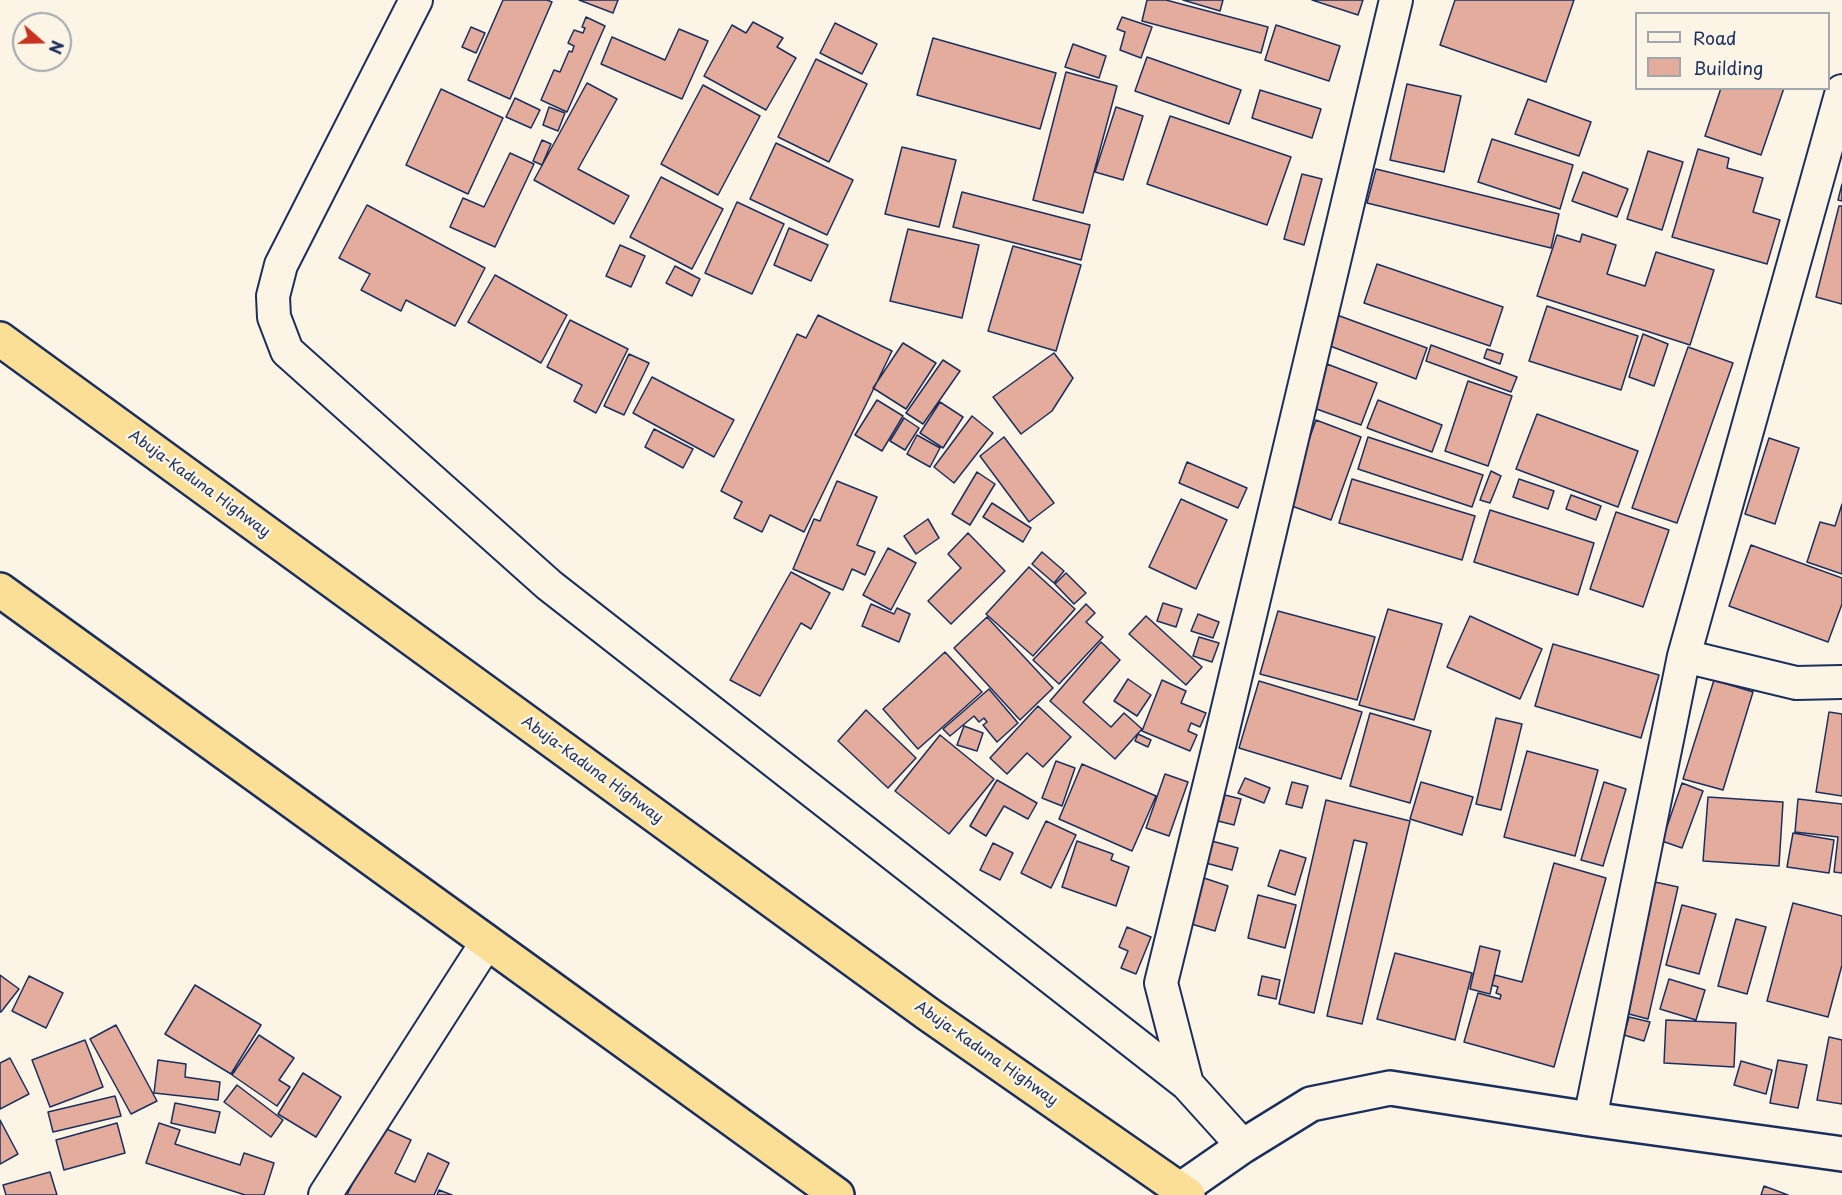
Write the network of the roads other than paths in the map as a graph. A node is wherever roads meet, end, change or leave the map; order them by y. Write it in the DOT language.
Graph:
graph roads {
  1 [pos="416,0"];
  2 [pos="1396,0"];
  3 [pos="1842,91"];
  4 [pos="0,339"];
  5 [pos="0,590"];
  6 [pos="1684,656"];
  7 [pos="1842,682"];
  8 [pos="487,942"];
  9 [pos="1187,1084"];
  10 [pos="1590,1119"];
  11 [pos="1243,1146"];
  12 [pos="1842,1154"];
  13 [pos="820,1190"];
  14 [pos="1184,1192"];
  15 [pos="325,1195"];
  1 -- 9 [label="street"];
  2 -- 9 [label="street"];
  3 -- 6 [label="street"];
  4 -- 14 [label="highway, Abuja-Kaduna Highway"];
  5 -- 8 [label="highway"];
  6 -- 7 [label="street"];
  6 -- 10 [label="street"];
  8 -- 13 [label="highway"];
  8 -- 15 [label="street"];
  9 -- 11 [label="street"];
  10 -- 11 [label="street"];
  10 -- 12 [label="street"];
  11 -- 14 [label="street"];
}
